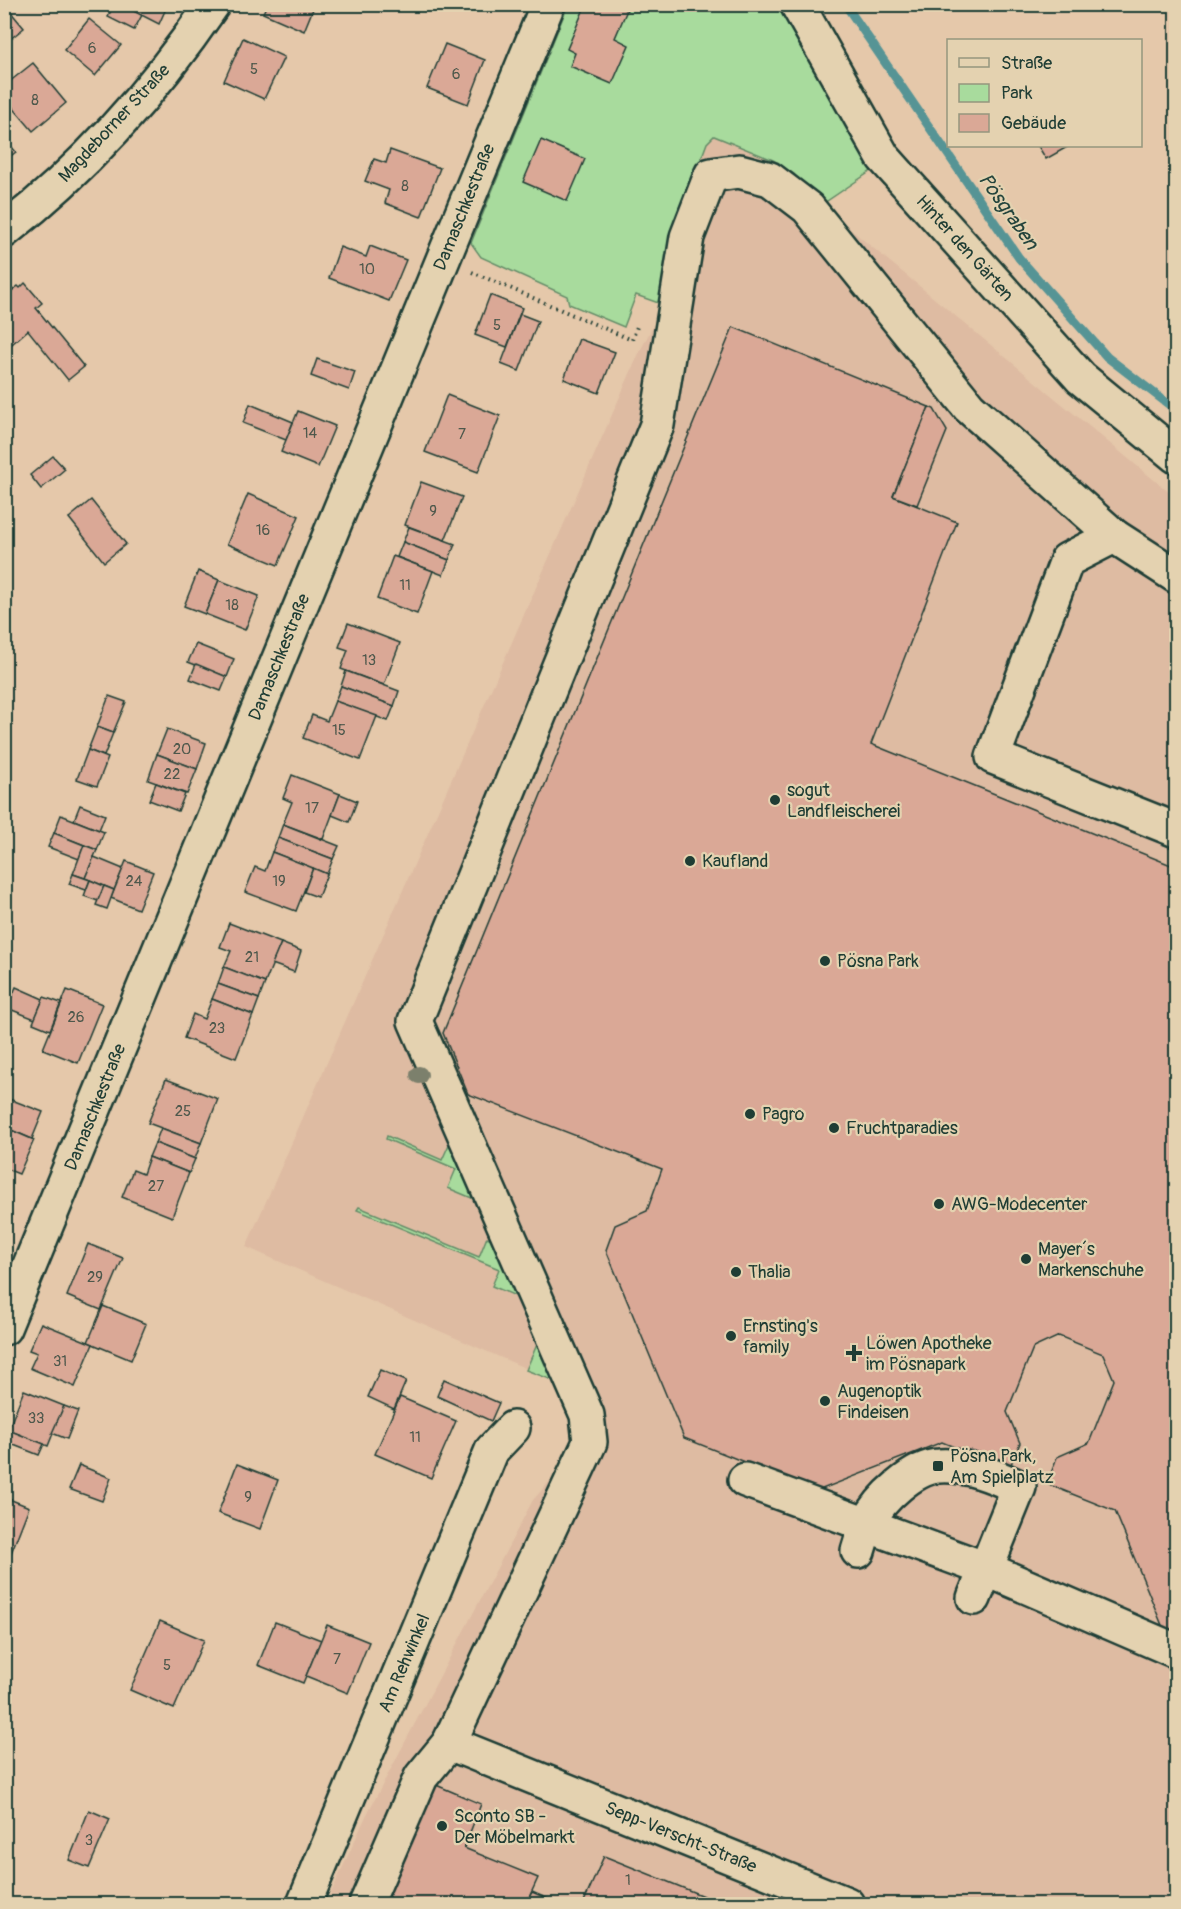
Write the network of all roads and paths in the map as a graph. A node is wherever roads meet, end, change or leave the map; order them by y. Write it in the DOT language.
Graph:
graph roads {
  1 [pos="213,4"];
  2 [pos="548,4"];
  3 [pos="797,4"];
  4 [pos="4,231"];
  5 [pos="442,259"];
  6 [pos="674,321"];
  7 [pos="1176,456"];
  8 [pos="1114,536"];
  9 [pos="1176,576"];
  10 [pos="1176,830"];
  11 [pos="7,1315"];
  12 [pos="513,1428"];
  13 [pos="745,1480"];
  14 [pos="862,1538"];
  15 [pos="980,1584"];
  16 [pos="1176,1651"];
  17 [pos="450,1743"];
  18 [pos="304,1905"];
  19 [pos="366,1905"];
  20 [pos="847,1905"];
  1 -- 4 [label="street, Magdeborner Straße"];
  2 -- 5 [label="street, Damaschkestraße"];
  3 -- 7 [label="street, Hinter den Gärten"];
  5 -- 6 [label="path"];
  5 -- 11 [label="street, Damaschkestraße"];
  6 -- 8 [label="street"];
  6 -- 17 [label="street"];
  8 -- 9 [label="street"];
  8 -- 10 [label="street"];
  12 -- 18 [label="street, Am Rehwinkel"];
  13 -- 14 [label="street"];
  14 -- 15 [label="street"];
  14 -- 15 [label="street"];
  15 -- 16 [label="street"];
  17 -- 19 [label="street"];
  17 -- 20 [label="street, Sepp-Verscht-Straße"];
}
